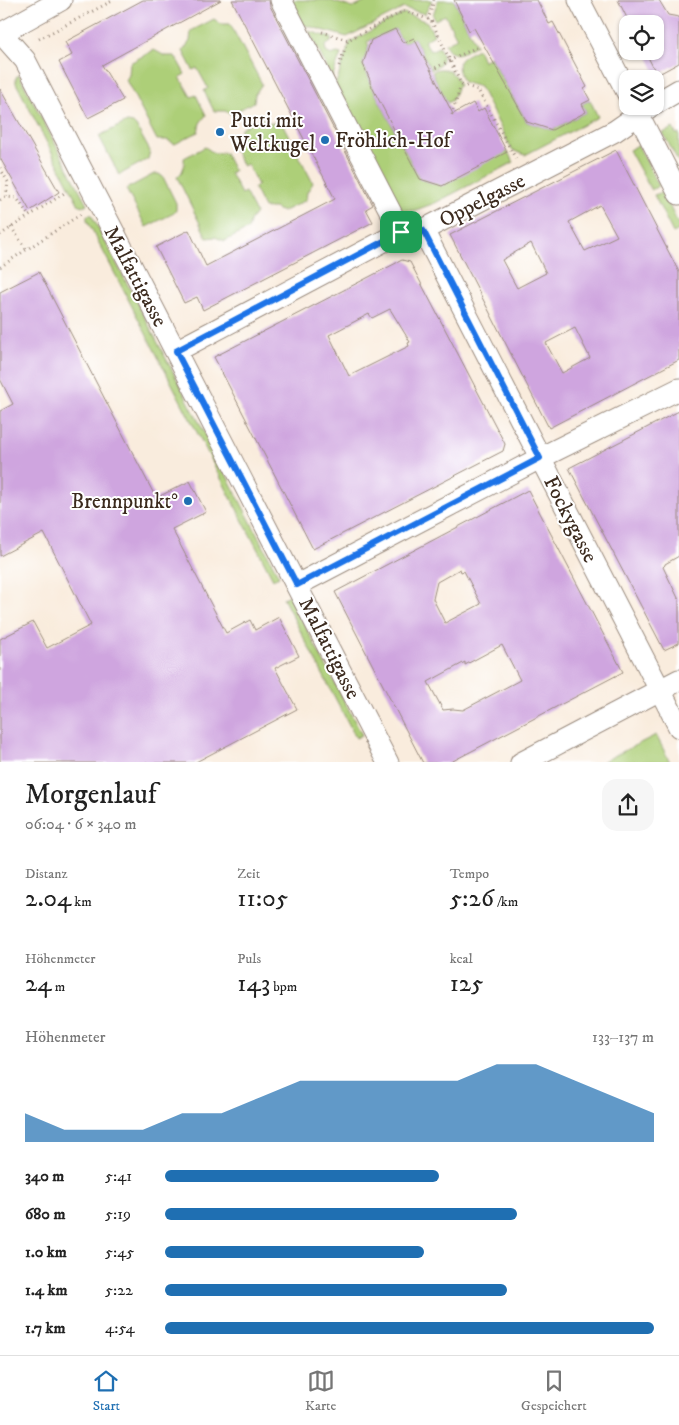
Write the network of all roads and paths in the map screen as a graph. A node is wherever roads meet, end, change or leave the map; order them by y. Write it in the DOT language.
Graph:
graph roads {
  1 [pos="61,0"];
  2 [pos="114,0"];
  3 [pos="281,0"];
  4 [pos="434,0"];
  5 [pos="579,0"];
  6 [pos="428,20"];
  7 [pos="294,24"];
  8 [pos="1,34"];
  9 [pos="477,47"];
  10 [pos="18,51"];
  11 [pos="450,61"];
  12 [pos="431,70"];
  13 [pos="619,77"];
  14 [pos="462,84"];
  15 [pos="679,90"];
  16 [pos="664,98"];
  17 [pos="452,115"];
  18 [pos="635,115"];
  19 [pos="647,115"];
  20 [pos="0,168"];
  21 [pos="526,177"];
  22 [pos="66,192"];
  23 [pos="679,194"];
  24 [pos="6,197"];
  25 [pos="0,200"];
  26 [pos="98,203"];
  27 [pos="29,216"];
  28 [pos="11,227"];
  29 [pos="423,230"];
  30 [pos="401,232"];
  31 [pos="0,235"];
  32 [pos="27,250"];
  33 [pos="0,267"];
  34 [pos="176,351"];
  35 [pos="679,389"];
  36 [pos="540,458"];
  37 [pos="297,585"];
  38 [pos="679,680"];
  39 [pos="660,690"];
  40 [pos="679,727"];
  41 [pos="388,762"];
  42 [pos="521,762"];
  1 -- 8 [label="street"];
  2 -- 10 [label="path"];
  3 -- 7 [label="street"];
  4 -- 6 [label="path"];
  5 -- 13 [label="street"];
  6 -- 7 [label="path"];
  6 -- 11 [label="path"];
  7 -- 30 [label="street"];
  8 -- 10 [label="street, Malfattigasse"];
  9 -- 11 [label="path"];
  10 -- 26 [label="street, Malfattigasse"];
  11 -- 12 [label="path"];
  11 -- 14 [label="path"];
  14 -- 17 [label="path"];
  14 -- 21 [label="path"];
  15 -- 16 [label="street, Oppelgasse"];
  18 -- 21 [label="street, Oppelgasse"];
  19 -- 23 [label="street"];
  20 -- 24 [label="path"];
  21 -- 29 [label="street, Oppelgasse"];
  22 -- 27 [label="path"];
  24 -- 25 [label="path"];
  24 -- 27 [label="path"];
  26 -- 32 [label="path"];
  26 -- 34 [label="street, Malfattigasse"];
  27 -- 28 [label="path"];
  28 -- 31 [label="path"];
  28 -- 32 [label="path"];
  29 -- 30 [label="street, Oppelgasse"];
  29 -- 36 [label="street, Fockygasse"];
  30 -- 34 [label="street, Oppelgasse"];
  32 -- 33 [label="path"];
  34 -- 37 [label="street, Malfattigasse"];
  35 -- 36 [label="street"];
  36 -- 37 [label="street"];
  36 -- 39 [label="street, Fockygasse"];
  37 -- 41 [label="street, Malfattigasse"];
  38 -- 39 [label="street"];
  39 -- 40 [label="street, Fockygasse"];
  39 -- 42 [label="street"];
}
